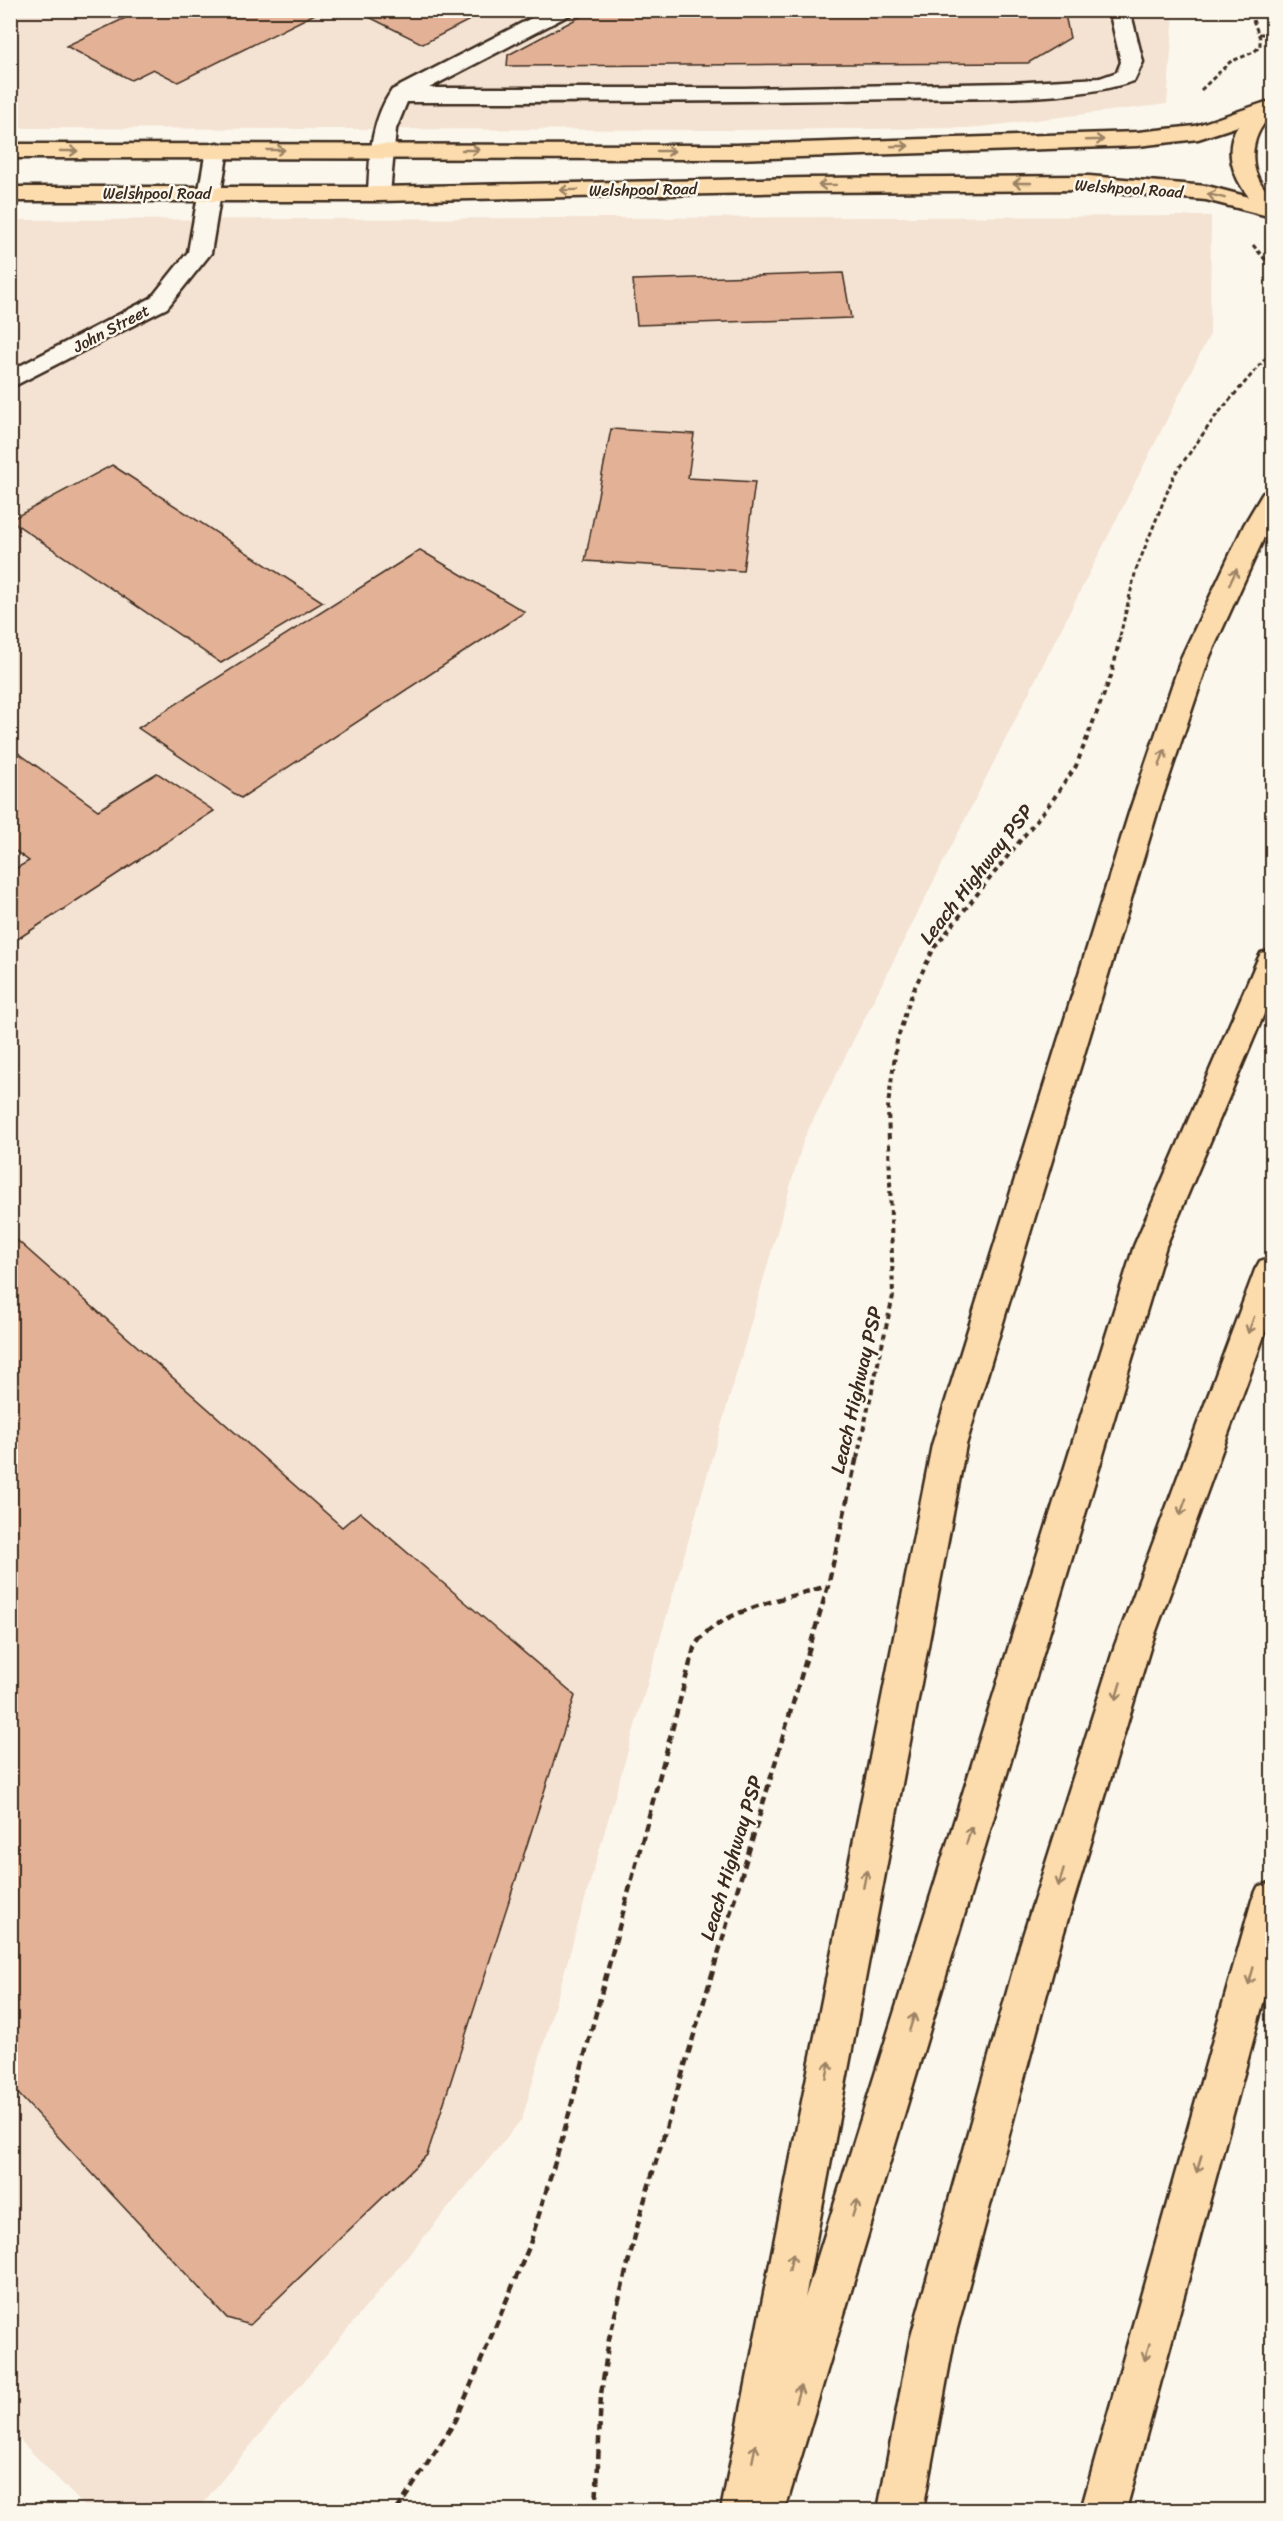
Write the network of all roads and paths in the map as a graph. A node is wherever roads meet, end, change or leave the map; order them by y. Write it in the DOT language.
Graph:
graph roads {
  1 [pos="564,10"];
  2 [pos="1119,10"];
  3 [pos="1249,10"];
  4 [pos="1272,34"];
  5 [pos="400,95"];
  6 [pos="1265,109"];
  7 [pos="217,150"];
  8 [pos="382,150"];
  9 [pos="10,151"];
  10 [pos="211,193"];
  11 [pos="10,194"];
  12 [pos="379,194"];
  13 [pos="1272,208"];
  14 [pos="1272,351"];
  15 [pos="10,381"];
  16 [pos="1272,498"];
  17 [pos="1272,961"];
  18 [pos="1272,1270"];
  19 [pos="828,1586"];
  20 [pos="1272,1900"];
  21 [pos="397,2511"];
  22 [pos="596,2511"];
  23 [pos="742,2511"];
  24 [pos="762,2511"];
  25 [pos="900,2511"];
  26 [pos="1103,2511"];
  1 -- 5 [label="street"];
  2 -- 5 [label="street"];
  3 -- 4 [label="path"];
  5 -- 8 [label="street"];
  8 -- 6 [label="main road, Welshpool Road, one-way"];
  6 -- 13 [label="main road"];
  7 -- 8 [label="main road, Welshpool Road, one-way"];
  9 -- 7 [label="main road, Welshpool Road, one-way"];
  7 -- 10 [label="street, John Street"];
  8 -- 12 [label="street"];
  10 -- 11 [label="main road, Welshpool Road"];
  10 -- 12 [label="main road, Welshpool Road"];
  10 -- 15 [label="street, John Street"];
  13 -- 12 [label="main road, Welshpool Road, one-way"];
  14 -- 19 [label="path, Leach Highway PSP"];
  23 -- 16 [label="main road, one-way"];
  24 -- 17 [label="main road, one-way"];
  18 -- 25 [label="main road, one-way"];
  19 -- 21 [label="path"];
  19 -- 22 [label="path, Leach Highway PSP"];
  20 -- 26 [label="main road, one-way"];
}
